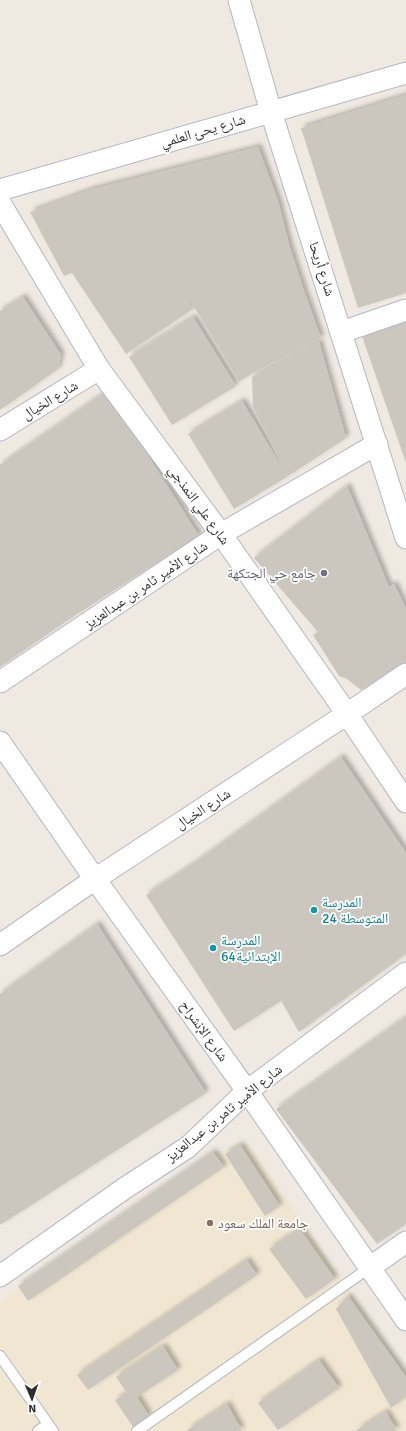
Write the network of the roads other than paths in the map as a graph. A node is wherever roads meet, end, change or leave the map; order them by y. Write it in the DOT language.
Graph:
graph roads {
  1 [pos="239,0"];
  2 [pos="406,72"];
  3 [pos="271,112"];
  4 [pos="0,190"];
  5 [pos="0,203"];
  6 [pos="406,310"];
  7 [pos="342,332"];
  8 [pos="100,370"];
  9 [pos="0,430"];
  10 [pos="377,444"];
  11 [pos="221,534"];
  12 [pos="406,538"];
  13 [pos="406,674"];
  14 [pos="0,682"];
  15 [pos="347,714"];
  16 [pos="0,742"];
  17 [pos="406,802"];
  18 [pos="95,879"];
  19 [pos="0,945"];
  20 [pos="406,973"];
  21 [pos="247,1092"];
  22 [pos="406,1242"];
  23 [pos="369,1268"];
  24 [pos="1,1273"];
  25 [pos="406,1320"];
  26 [pos="0,1356"];
  27 [pos="51,1428"];
  28 [pos="38,1431"];
  29 [pos="138,1431"];
  1 -- 3 [label="street, شارع أريحا"];
  2 -- 3 [label="street, شارع يحئ العلمي"];
  3 -- 4 [label="street, شارع يحئ العلمي"];
  3 -- 7 [label="street, شارع أريحا"];
  5 -- 8 [label="street, شارع علي النمذجي"];
  6 -- 7 [label="street"];
  7 -- 10 [label="street, شارع أريحا"];
  8 -- 9 [label="street, شارع الخيال"];
  8 -- 11 [label="street, شارع علي النمذجي"];
  10 -- 11 [label="street, شارع الأمير ثامر بن عبدالعزيز"];
  10 -- 12 [label="street, شارع أريحا"];
  11 -- 14 [label="street, شارع الأمير ثامر بن عبدالعزيز"];
  11 -- 15 [label="street, شارع علي النمذجي"];
  13 -- 15 [label="street, شارع الخيال"];
  15 -- 17 [label="street, شارع علي النمذجي"];
  15 -- 18 [label="street, شارع الخيال"];
  16 -- 18 [label="street, شارع الإنشراح"];
  18 -- 19 [label="street, شارع الخيال"];
  18 -- 21 [label="street, شارع الإنشراح"];
  20 -- 21 [label="street, شارع الأمير ثامر بن عبدالعزيز"];
  21 -- 23 [label="street, شارع الإنشراح"];
  21 -- 24 [label="street, شارع الأمير ثامر بن عبدالعزيز"];
  22 -- 23 [label="street"];
  23 -- 25 [label="street, شارع الإنشراح"];
  23 -- 29 [label="lane"];
  26 -- 27 [label="lane"];
  27 -- 28 [label="lane"];
}
